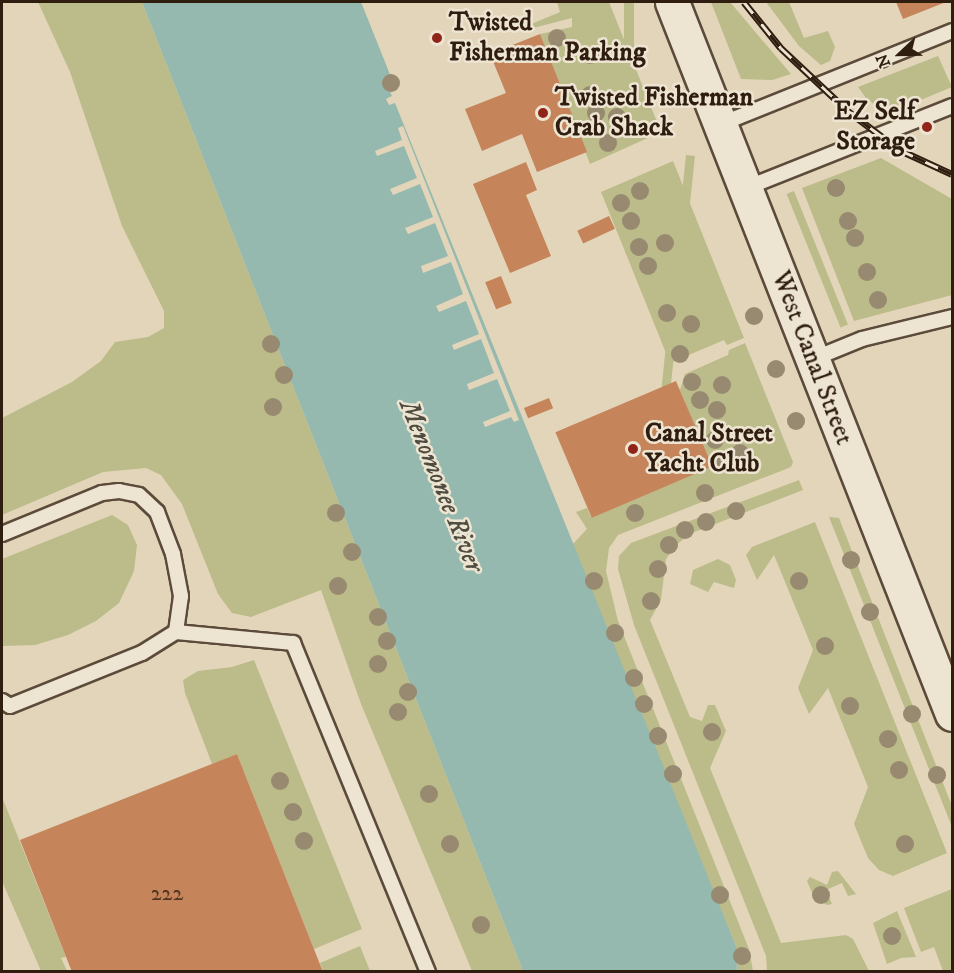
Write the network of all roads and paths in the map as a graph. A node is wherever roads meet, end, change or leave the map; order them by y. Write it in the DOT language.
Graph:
graph roads {
  1 [pos="672,2"];
  2 [pos="952,31"];
  3 [pos="952,106"];
  4 [pos="720,124"];
  5 [pos="746,188"];
  6 [pos="952,317"];
  7 [pos="813,359"];
  8 [pos="2,534"];
  9 [pos="176,632"];
  10 [pos="2,701"];
  11 [pos="952,714"];
  12 [pos="428,972"];
  1 -- 4 [label="street, West Canal Street"];
  2 -- 4 [label="lane"];
  3 -- 5 [label="lane"];
  4 -- 5 [label="street, West Canal Street"];
  5 -- 7 [label="street, West Canal Street"];
  6 -- 7 [label="lane"];
  7 -- 11 [label="street, West Canal Street"];
  8 -- 9 [label="lane"];
  9 -- 10 [label="lane"];
  9 -- 12 [label="lane"];
}
